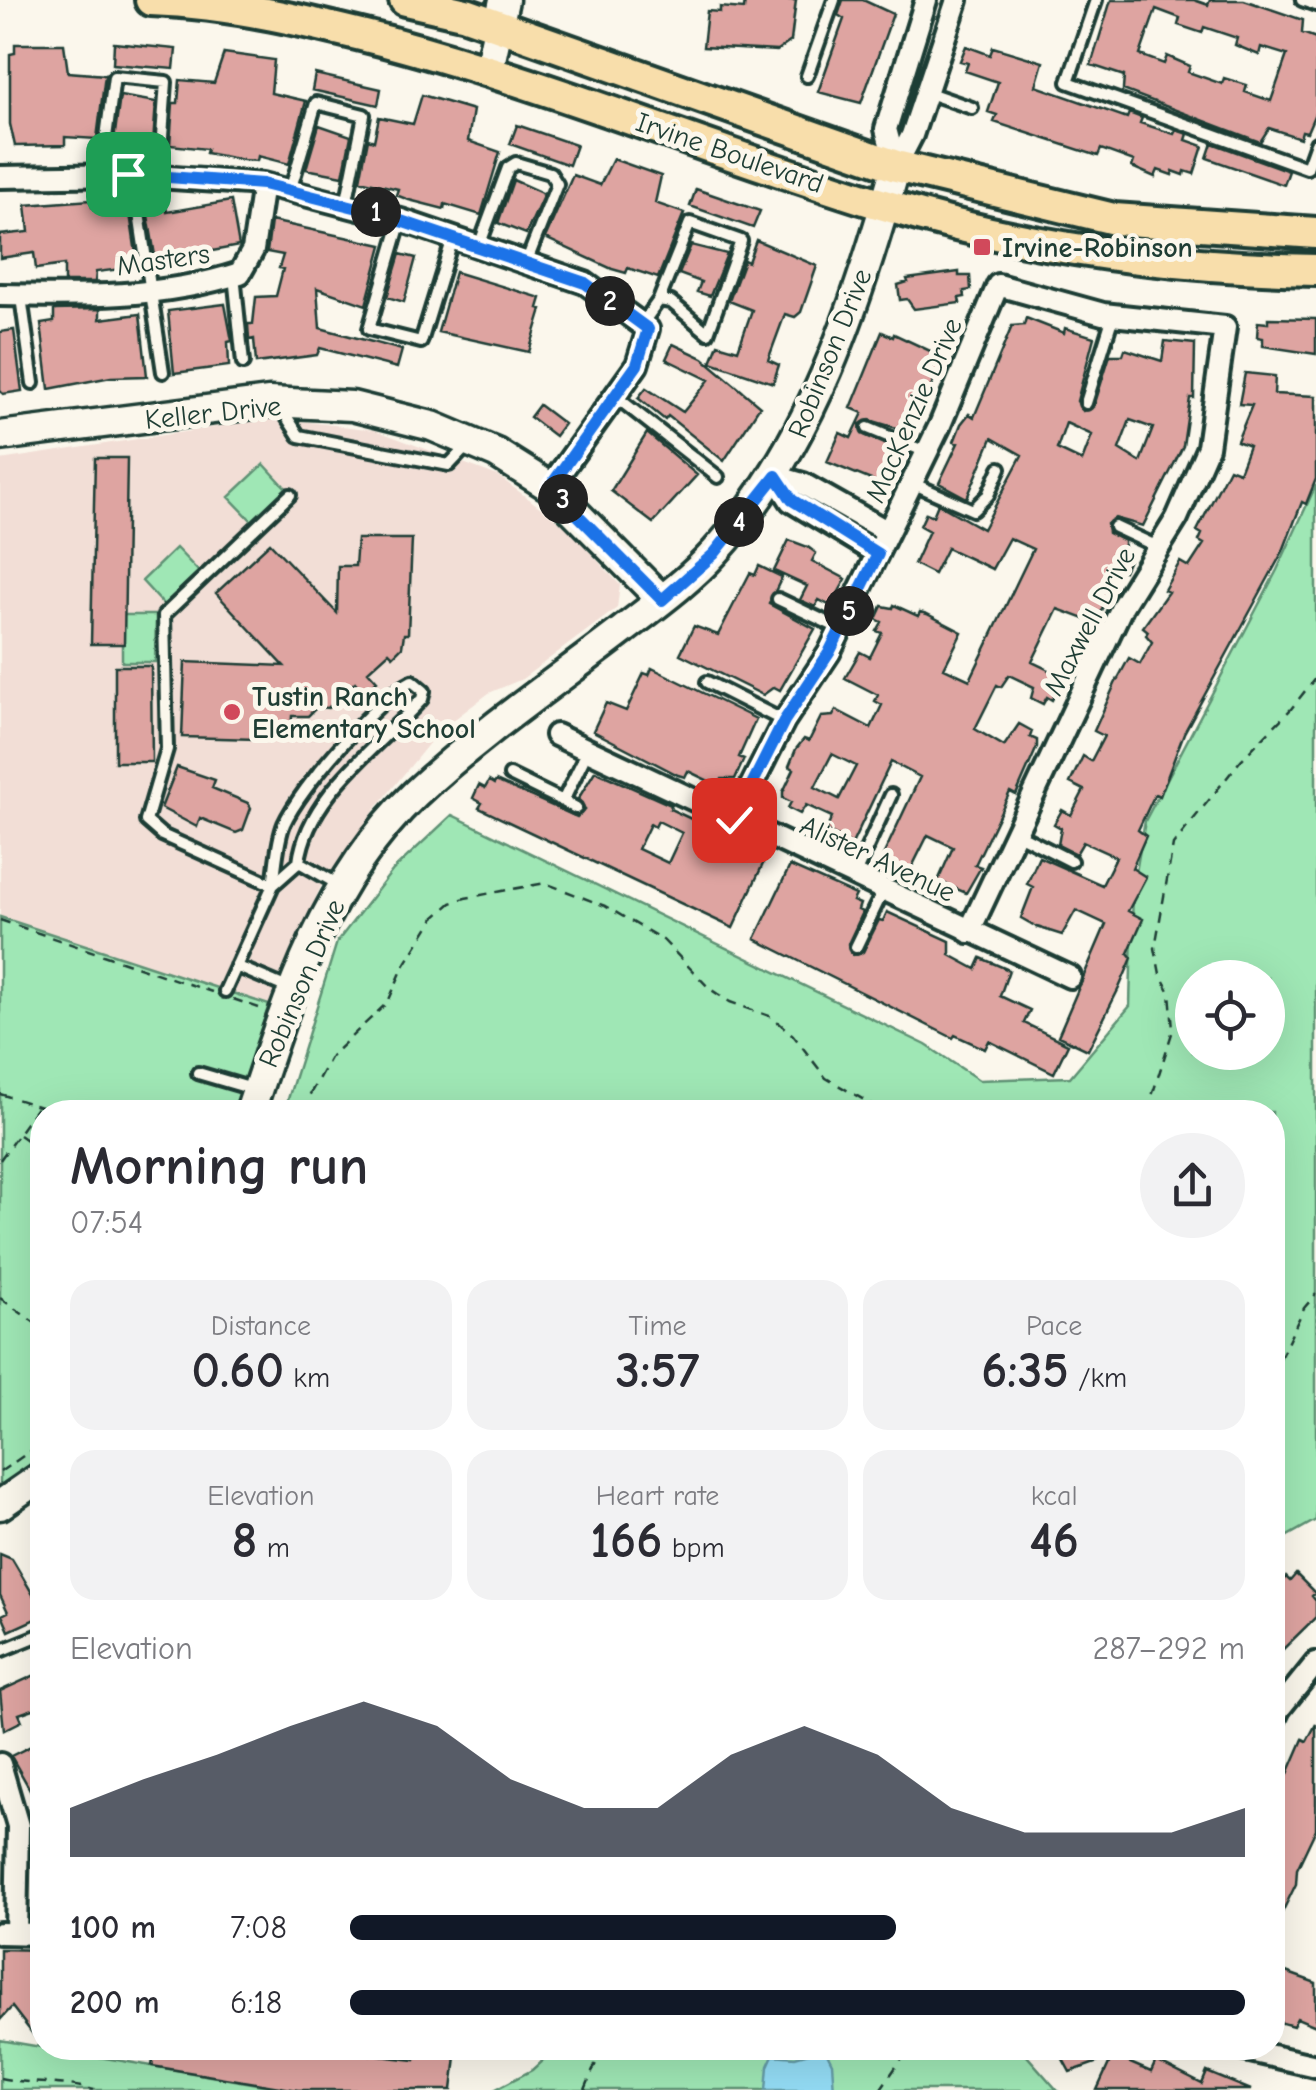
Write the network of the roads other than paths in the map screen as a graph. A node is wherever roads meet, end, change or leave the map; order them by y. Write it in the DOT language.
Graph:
graph roads {
  1 [pos="151,0"];
  2 [pos="405,0"];
  3 [pos="834,0"];
  4 [pos="1096,0"];
  5 [pos="1302,0"];
  6 [pos="925,2"];
  7 [pos="1316,5"];
  8 [pos="954,6"];
  9 [pos="501,12"];
  10 [pos="489,69"];
  11 [pos="806,76"];
  12 [pos="926,92"];
  13 [pos="972,108"];
  14 [pos="1316,143"];
  15 [pos="896,166"];
  16 [pos="101,175"];
  17 [pos="0,177"];
  18 [pos="159,177"];
  19 [pos="263,184"];
  20 [pos="290,191"];
  21 [pos="137,200"];
  22 [pos="346,205"];
  23 [pos="885,205"];
  24 [pos="402,220"];
  25 [pos="1316,233"];
  26 [pos="453,237"];
  27 [pos="479,246"];
  28 [pos="526,263"];
  29 [pos="1316,270"];
  30 [pos="234,275"];
  31 [pos="152,290"];
  32 [pos="11,295"];
  33 [pos="659,300"];
  34 [pos="1113,315"];
  35 [pos="642,324"];
  36 [pos="243,362"];
  37 [pos="163,372"];
  38 [pos="33,382"];
  39 [pos="615,396"];
  40 [pos="1086,402"];
  41 [pos="278,403"];
  42 [pos="868,428"];
  43 [pos="0,436"];
  44 [pos="470,442"];
  45 [pos="926,452"];
  46 [pos="1000,468"];
  47 [pos="776,476"];
  48 [pos="718,478"];
  49 [pos="911,483"];
  50 [pos="550,487"];
  51 [pos="290,494"];
  52 [pos="1115,527"];
  53 [pos="888,532"];
  54 [pos="1159,547"];
  55 [pos="878,554"];
  56 [pos="662,600"];
  57 [pos="778,600"];
  58 [pos="840,629"];
  59 [pos="707,682"];
  60 [pos="784,721"];
  61 [pos="556,735"];
  62 [pos="588,750"];
  63 [pos="510,775"];
  64 [pos="892,794"];
  65 [pos="563,801"];
  66 [pos="576,808"];
  67 [pos="734,820"];
  68 [pos="1015,832"];
  69 [pos="1071,860"];
  70 [pos="299,862"];
  71 [pos="853,877"];
  72 [pos="273,885"];
  73 [pos="342,886"];
  74 [pos="883,891"];
  75 [pos="969,932"];
  76 [pos="856,947"];
  77 [pos="236,966"];
  78 [pos="1070,977"];
  79 [pos="225,991"];
  80 [pos="287,1003"];
  81 [pos="198,1073"];
  82 [pos="249,1100"];
  83 [pos="254,1100"];
  84 [pos="30,1484"];
  85 [pos="0,1505"];
  86 [pos="30,1639"];
  87 [pos="0,1650"];
  88 [pos="1315,1666"];
  89 [pos="1285,1706"];
  90 [pos="0,1764"];
  91 [pos="8,1933"];
  92 [pos="1285,2059"];
  93 [pos="1316,2066"];
  1 -- 10 [label="main road, Irvine Boulevard"];
  2 -- 9 [label="main road, Irvine Boulevard"];
  3 -- 11 [label="lane"];
  4 -- 14 [label="lane"];
  5 -- 7 [label="lane"];
  6 -- 8 [label="lane"];
  6 -- 15 [label="street, Robinson Drive"];
  8 -- 12 [label="street, Robinson Drive"];
  9 -- 10 [label="street"];
  9 -- 15 [label="main road, Irvine Boulevard"];
  10 -- 23 [label="main road, Irvine Boulevard"];
  12 -- 13 [label="lane"];
  12 -- 15 [label="street, Robinson Drive"];
  15 -- 23 [label="street, Robinson Drive"];
  15 -- 25 [label="main road, Irvine Boulevard"];
  16 -- 17 [label="street"];
  16 -- 18 [label="street"];
  16 -- 18 [label="lane"];
  18 -- 19 [label="street"];
  19 -- 20 [label="street"];
  19 -- 30 [label="street, Masters"];
  20 -- 22 [label="street"];
  20 -- 22 [label="lane"];
  21 -- 31 [label="lane"];
  22 -- 24 [label="street"];
  23 -- 29 [label="main road, Irvine Boulevard"];
  23 -- 47 [label="street, Robinson Drive"];
  24 -- 26 [label="street"];
  24 -- 26 [label="lane"];
  26 -- 27 [label="street"];
  27 -- 28 [label="street"];
  27 -- 28 [label="lane"];
  28 -- 35 [label="street"];
  30 -- 31 [label="street, Masters"];
  30 -- 36 [label="lane"];
  31 -- 32 [label="street, Masters"];
  31 -- 37 [label="lane"];
  32 -- 38 [label="lane"];
  33 -- 33 [label="lane"];
  33 -- 35 [label="lane"];
  34 -- 40 [label="lane"];
  34 -- 45 [label="street, MacKenzie Drive"];
  34 -- 54 [label="street, Maxwell Drive"];
  35 -- 39 [label="street"];
  39 -- 48 [label="lane"];
  39 -- 50 [label="street"];
  41 -- 43 [label="street, Keller Drive"];
  41 -- 44 [label="street, Keller Drive"];
  41 -- 44 [label="lane"];
  42 -- 45 [label="lane"];
  44 -- 50 [label="street, Keller Drive"];
  45 -- 49 [label="street, MacKenzie Drive"];
  46 -- 49 [label="lane"];
  47 -- 53 [label="street"];
  47 -- 55 [label="street"];
  47 -- 56 [label="street, Robinson Drive"];
  49 -- 53 [label="street, MacKenzie Drive"];
  50 -- 56 [label="street, Keller Drive"];
  51 -- 72 [label="lane"];
  52 -- 54 [label="lane"];
  53 -- 55 [label="street, MacKenzie Drive"];
  54 -- 68 [label="street, Maxwell Drive"];
  55 -- 58 [label="street, MacKenzie Drive"];
  56 -- 73 [label="street, Robinson Drive"];
  57 -- 58 [label="lane"];
  58 -- 60 [label="street, MacKenzie Drive"];
  59 -- 60 [label="lane"];
  60 -- 67 [label="street, MacKenzie Drive"];
  61 -- 62 [label="street, Alister Avenue"];
  62 -- 65 [label="lane"];
  62 -- 67 [label="street, Alister Avenue"];
  63 -- 65 [label="lane"];
  64 -- 71 [label="lane"];
  65 -- 66 [label="lane"];
  67 -- 71 [label="street, Alister Avenue"];
  68 -- 69 [label="lane"];
  68 -- 75 [label="street, Maxwell Drive"];
  70 -- 72 [label="lane"];
  70 -- 72 [label="lane"];
  70 -- 73 [label="lane"];
  71 -- 74 [label="street, Alister Avenue"];
  72 -- 77 [label="lane"];
  73 -- 80 [label="street, Robinson Drive"];
  74 -- 75 [label="street, Alister Avenue"];
  74 -- 76 [label="lane"];
  75 -- 78 [label="street, Alister Avenue"];
  77 -- 79 [label="lane"];
  77 -- 80 [label="lane"];
  80 -- 83 [label="street, Robinson Drive"];
  81 -- 82 [label="lane"];
  84 -- 85 [label="street"];
  86 -- 87 [label="lane"];
  88 -- 89 [label="street"];
  90 -- 91 [label="street"];
  92 -- 93 [label="street"];
}
